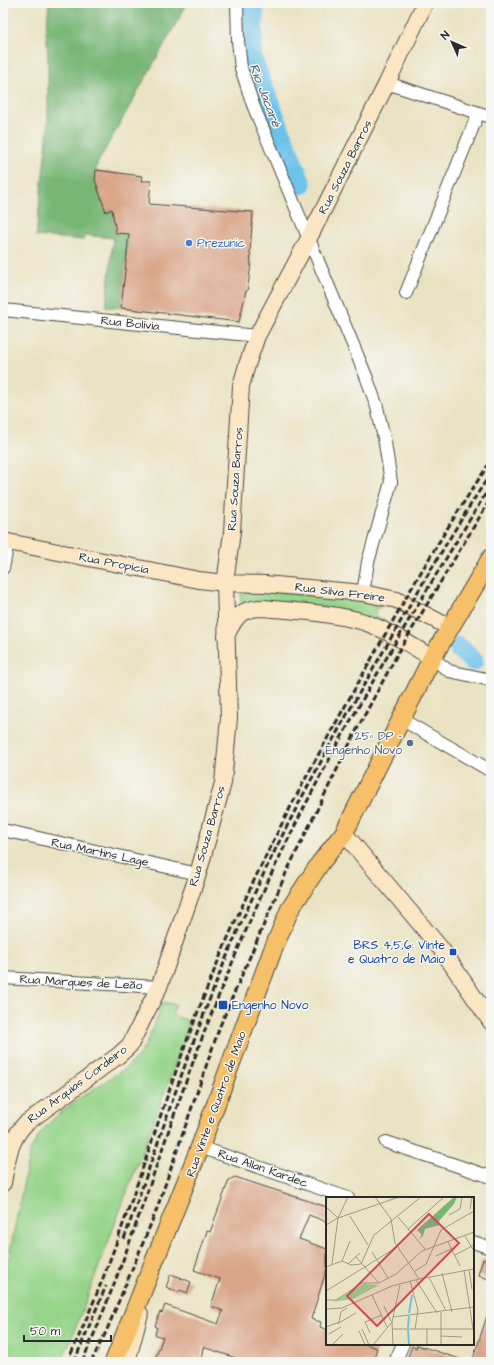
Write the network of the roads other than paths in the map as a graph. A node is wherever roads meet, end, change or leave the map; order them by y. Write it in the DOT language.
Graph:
graph roads {
  1 [pos="237,3"];
  2 [pos="425,3"];
  3 [pos="387,83"];
  4 [pos="478,114"];
  5 [pos="491,117"];
  6 [pos="308,240"];
  7 [pos="406,293"];
  8 [pos="3,310"];
  9 [pos="257,336"];
  10 [pos="6,542"];
  11 [pos="491,558"];
  12 [pos="3,568"];
  13 [pos="217,582"];
  14 [pos="363,593"];
  15 [pos="449,627"];
  16 [pos="225,637"];
  17 [pos="432,658"];
  18 [pos="491,680"];
  19 [pos="400,719"];
  20 [pos="491,771"];
  21 [pos="3,830"];
  22 [pos="344,833"];
  23 [pos="198,874"];
  24 [pos="3,978"];
  25 [pos="159,987"];
  26 [pos="491,1022"];
  27 [pos="386,1142"];
  28 [pos="200,1147"];
  29 [pos="491,1177"];
  30 [pos="3,1183"];
  31 [pos="345,1197"];
  32 [pos="474,1242"];
  33 [pos="491,1248"];
  34 [pos="154,1266"];
  35 [pos="403,1345"];
  36 [pos="114,1362"];
  37 [pos="127,1362"];
  38 [pos="395,1362"];
  1 -- 6 [label="street"];
  2 -- 3 [label="main road, Rua Souza Barros"];
  3 -- 4 [label="street"];
  3 -- 6 [label="main road, Rua Souza Barros"];
  4 -- 5 [label="street"];
  4 -- 7 [label="street"];
  6 -- 9 [label="main road, Rua Souza Barros"];
  6 -- 14 [label="street"];
  8 -- 9 [label="street, Rua Bolívia"];
  9 -- 13 [label="main road, Rua Souza Barros"];
  10 -- 12 [label="street"];
  10 -- 13 [label="main road, Rua Propícia"];
  11 -- 15 [label="main road, Rua Vinte e Quatro de Maio"];
  13 -- 14 [label="main road, Rua Silva Freire"];
  13 -- 16 [label="main road, Rua Souza Barros"];
  14 -- 15 [label="main road, Rua Silva Freire"];
  15 -- 17 [label="main road, Rua Vinte e Quatro de Maio"];
  16 -- 17 [label="main road, Rua Silva Freire"];
  16 -- 23 [label="main road, Rua Souza Barros"];
  17 -- 18 [label="street"];
  17 -- 19 [label="main road, Rua Vinte e Quatro de Maio"];
  19 -- 20 [label="street"];
  19 -- 22 [label="main road, Rua Vinte e Quatro de Maio"];
  21 -- 23 [label="street, Rua Martins Lage"];
  22 -- 26 [label="main road"];
  22 -- 28 [label="main road, Rua Vinte e Quatro de Maio"];
  23 -- 25 [label="main road, Rua Souza Barros"];
  24 -- 25 [label="street, Rua Marques de Leão"];
  25 -- 30 [label="main road, Rua Arquias Cordeiro"];
  27 -- 29 [label="street"];
  28 -- 31 [label="street, Rua Allan Kardec"];
  28 -- 34 [label="main road, Rua Vinte e Quatro de Maio"];
  32 -- 33 [label="street"];
  34 -- 36 [label="main road, Rua Vinte e Quatro de Maio"];
  34 -- 37 [label="main road"];
  35 -- 38 [label="street"];
}
